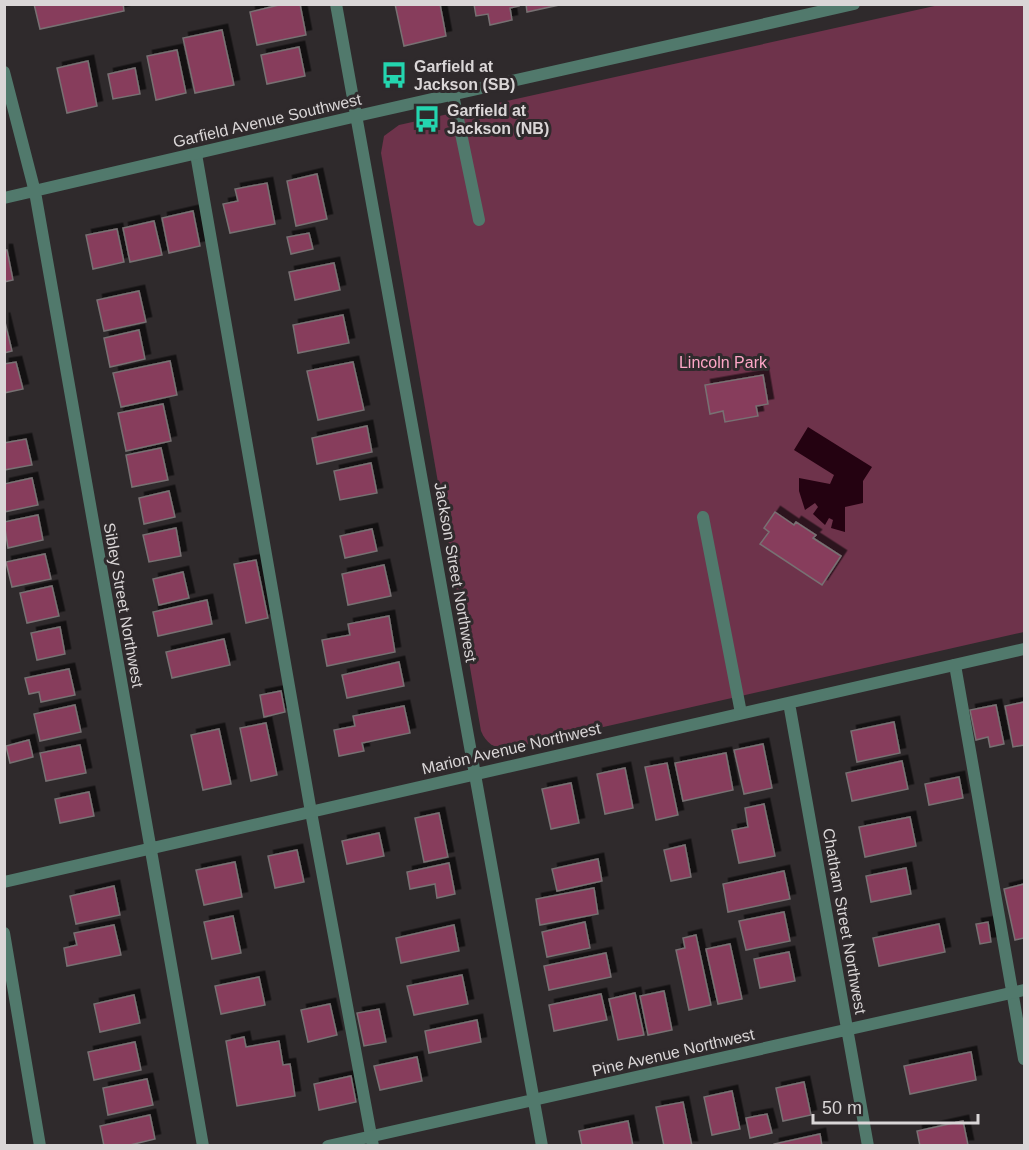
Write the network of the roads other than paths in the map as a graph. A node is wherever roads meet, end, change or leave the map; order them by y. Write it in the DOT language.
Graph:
graph roads {
  1 [pos="336,4"];
  2 [pos="854,4"];
  3 [pos="4,72"];
  4 [pos="453,95"];
  5 [pos="357,116"];
  6 [pos="196,154"];
  7 [pos="35,192"];
  8 [pos="4,198"];
  9 [pos="479,220"];
  10 [pos="703,517"];
  11 [pos="1024,649"];
  12 [pos="955,665"];
  13 [pos="789,703"];
  14 [pos="741,713"];
  15 [pos="475,773"];
  16 [pos="311,812"];
  17 [pos="150,848"];
  18 [pos="4,882"];
  19 [pos="4,933"];
  20 [pos="1018,992"];
  21 [pos="848,1030"];
  22 [pos="1024,1059"];
  23 [pos="534,1100"];
  24 [pos="373,1141"];
  25 [pos="40,1146"];
  26 [pos="203,1146"];
  27 [pos="328,1146"];
  28 [pos="542,1146"];
  29 [pos="868,1146"];
  1 -- 5 [label="street, Jackson Street Northwest"];
  2 -- 4 [label="street, Garfield Avenue Southwest"];
  3 -- 7 [label="street, Sibley Street Northwest"];
  4 -- 5 [label="street, Garfield Avenue Southwest"];
  4 -- 9 [label="street"];
  5 -- 6 [label="street, Garfield Avenue Southwest"];
  5 -- 15 [label="street, Jackson Street Northwest"];
  6 -- 7 [label="street, Garfield Avenue Southwest"];
  6 -- 16 [label="street"];
  7 -- 8 [label="street, Garfield Avenue Southwest"];
  7 -- 17 [label="street, Sibley Street Northwest"];
  10 -- 14 [label="street"];
  11 -- 12 [label="street, Marion Avenue Northwest"];
  12 -- 13 [label="street, Marion Avenue Northwest"];
  12 -- 20 [label="street"];
  13 -- 14 [label="street, Marion Avenue Northwest"];
  13 -- 21 [label="street, Chatham Street Northwest"];
  14 -- 15 [label="street, Marion Avenue Northwest"];
  15 -- 16 [label="street, Marion Avenue Northwest"];
  15 -- 23 [label="street, Jackson Street Northwest"];
  16 -- 17 [label="street, Marion Avenue Northwest"];
  16 -- 24 [label="street"];
  17 -- 18 [label="street, Marion Avenue Northwest"];
  17 -- 26 [label="street, Sibley Street Northwest"];
  19 -- 25 [label="street"];
  20 -- 21 [label="street, Pine Avenue Northwest"];
  20 -- 22 [label="street"];
  21 -- 23 [label="street, Pine Avenue Northwest"];
  21 -- 29 [label="street, Chatham Street Northwest"];
  23 -- 24 [label="street, Pine Avenue Northwest"];
  23 -- 28 [label="street, Jackson Street Northwest"];
  24 -- 27 [label="street, Pine Avenue Northwest"];
}
